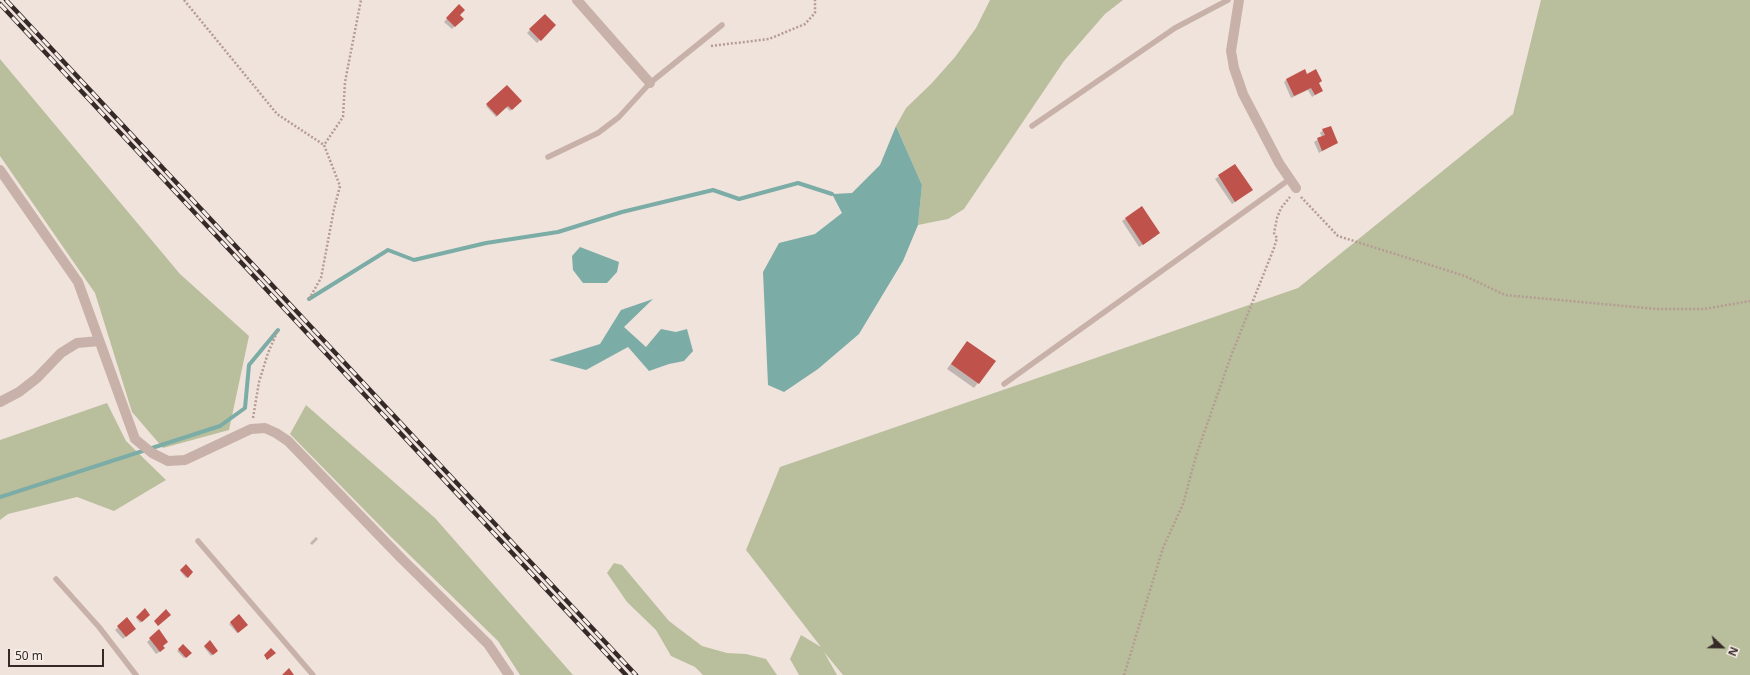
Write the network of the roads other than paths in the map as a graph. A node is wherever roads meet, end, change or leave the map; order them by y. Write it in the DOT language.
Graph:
graph roads {
  1 [pos="577,0"];
  2 [pos="1228,0"];
  3 [pos="1239,0"];
  4 [pos="722,25"];
  5 [pos="650,83"];
  6 [pos="1032,126"];
  7 [pos="548,157"];
  8 [pos="0,170"];
  9 [pos="1295,187"];
  10 [pos="100,341"];
  11 [pos="1004,384"];
  12 [pos="0,402"];
  13 [pos="198,541"];
  14 [pos="56,579"];
  15 [pos="136,675"];
  16 [pos="313,675"];
  17 [pos="509,675"];
  1 -- 5 [label="street"];
  2 -- 6 [label="lane"];
  3 -- 9 [label="street"];
  4 -- 5 [label="lane"];
  5 -- 7 [label="lane"];
  8 -- 10 [label="street"];
  9 -- 11 [label="lane"];
  10 -- 12 [label="street"];
  10 -- 17 [label="street"];
  13 -- 16 [label="lane"];
  14 -- 15 [label="lane"];
}
